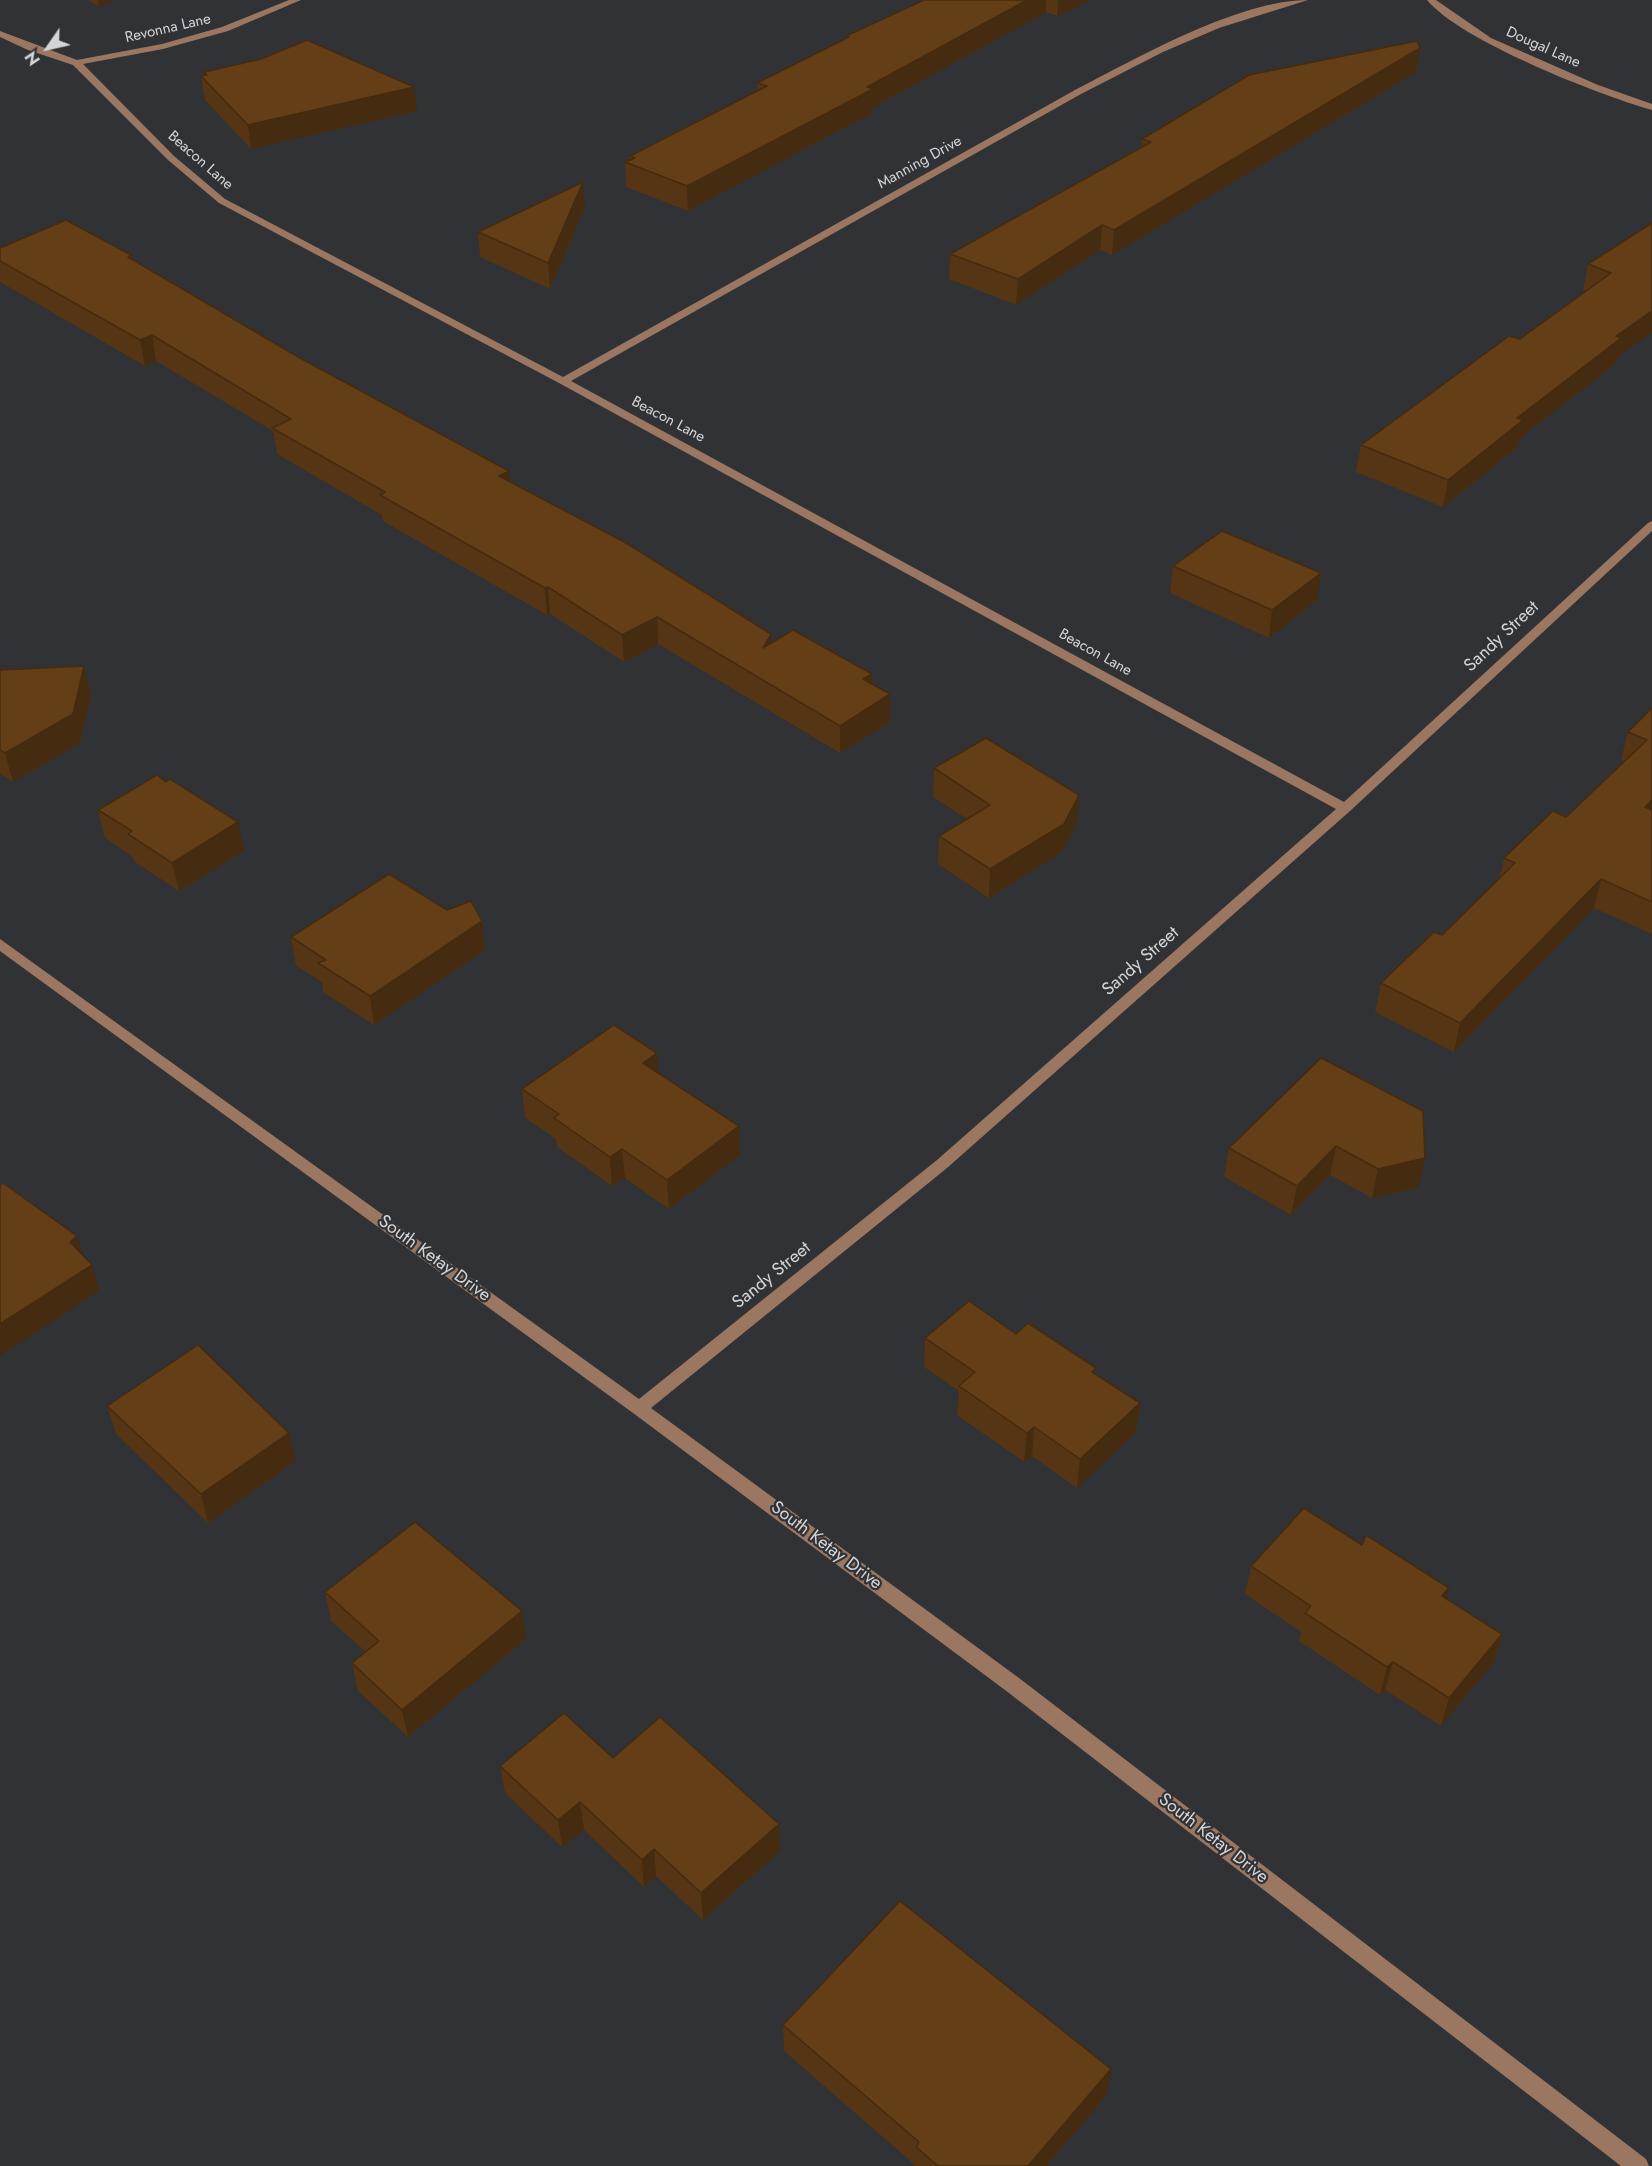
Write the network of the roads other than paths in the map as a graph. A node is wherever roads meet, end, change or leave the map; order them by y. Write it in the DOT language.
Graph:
graph roads {
  1 [pos="297,0"];
  2 [pos="1304,0"];
  3 [pos="1431,0"];
  4 [pos="0,34"];
  5 [pos="76,63"];
  6 [pos="1652,108"];
  7 [pos="563,381"];
  8 [pos="1652,525"];
  9 [pos="1345,808"];
  10 [pos="0,944"];
  11 [pos="639,1408"];
  12 [pos="1638,2166"];
  1 -- 5 [label="street, Revonna Lane"];
  2 -- 7 [label="street, Manning Drive"];
  3 -- 6 [label="street, Dougal Lane"];
  4 -- 5 [label="street, Beacon Lane"];
  5 -- 7 [label="street, Beacon Lane"];
  7 -- 9 [label="street, Beacon Lane"];
  8 -- 9 [label="street, Sandy Street"];
  9 -- 11 [label="street, Sandy Street"];
  10 -- 11 [label="street, South Ketay Drive"];
  11 -- 12 [label="street, South Ketay Drive"];
}
